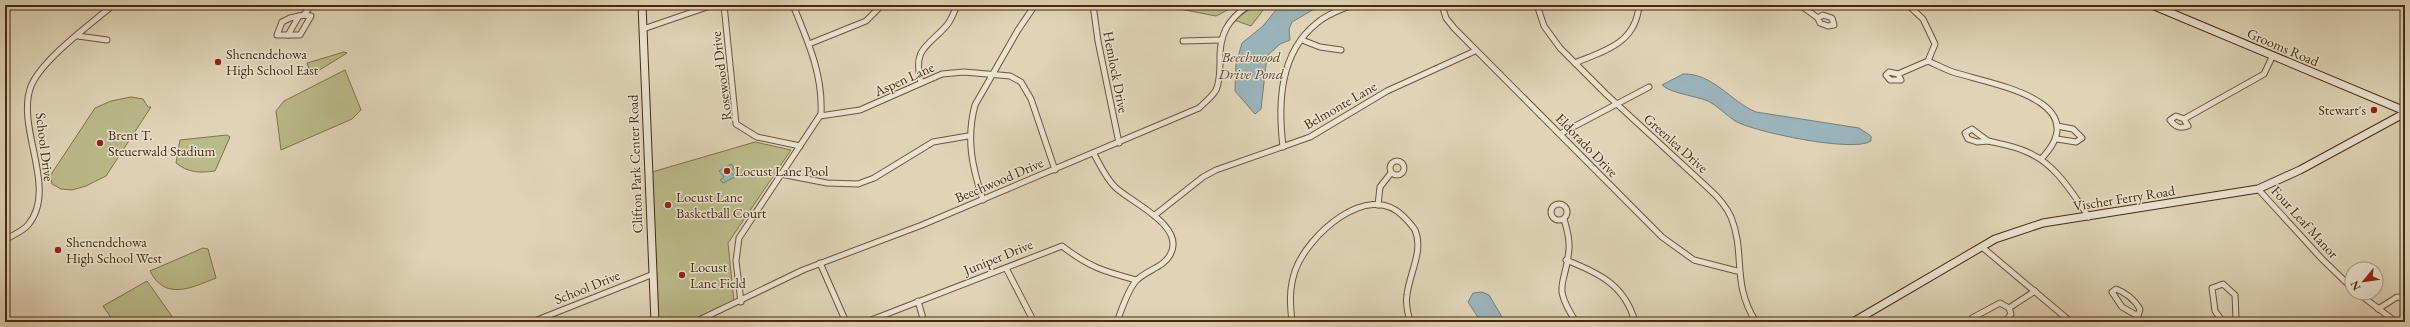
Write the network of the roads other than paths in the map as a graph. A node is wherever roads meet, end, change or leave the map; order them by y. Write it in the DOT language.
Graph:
graph roads {
  1 [pos="113,5"];
  2 [pos="312,5"];
  3 [pos="642,5"];
  4 [pos="712,5"];
  5 [pos="724,5"];
  6 [pos="793,5"];
  7 [pos="882,5"];
  8 [pos="957,5"];
  9 [pos="1035,5"];
  10 [pos="1093,5"];
  11 [pos="1249,5"];
  12 [pos="1351,5"];
  13 [pos="1442,5"];
  14 [pos="1536,5"];
  15 [pos="1639,5"];
  16 [pos="1800,5"];
  17 [pos="1908,5"];
  18 [pos="2152,5"];
  19 [pos="2166,8"];
  20 [pos="302,16"];
  21 [pos="1818,18"];
  22 [pos="643,29"];
  23 [pos="78,36"];
  24 [pos="288,36"];
  25 [pos="106,40"];
  26 [pos="1221,40"];
  27 [pos="1302,40"];
  28 [pos="1183,41"];
  29 [pos="809,44"];
  30 [pos="1341,50"];
  31 [pos="1475,51"];
  32 [pos="2273,55"];
  33 [pos="1928,61"];
  34 [pos="1575,63"];
  35 [pos="993,74"];
  36 [pos="1898,74"];
  37 [pos="921,82"];
  38 [pos="1649,87"];
  39 [pos="1615,104"];
  40 [pos="2405,112"];
  41 [pos="820,116"];
  42 [pos="2184,119"];
  43 [pos="2057,126"];
  44 [pos="1560,134"];
  45 [pos="968,136"];
  46 [pos="2057,139"];
  47 [pos="1988,141"];
  48 [pos="1119,143"];
  49 [pos="800,146"];
  50 [pos="1283,147"];
  51 [pos="1094,154"];
  52 [pos="2041,159"];
  53 [pos="1055,170"];
  54 [pos="1391,172"];
  55 [pos="781,174"];
  56 [pos="2258,189"];
  57 [pos="983,200"];
  58 [pos="1378,205"];
  59 [pos="1155,215"];
  60 [pos="2089,217"];
  61 [pos="1564,219"];
  62 [pos="5,240"];
  63 [pos="1982,247"];
  64 [pos="1566,260"];
  65 [pos="820,264"];
  66 [pos="1006,268"];
  67 [pos="1737,271"];
  68 [pos="651,275"];
  69 [pos="1136,280"];
  70 [pos="2344,280"];
  71 [pos="2035,291"];
  72 [pos="2405,298"];
  73 [pos="918,301"];
  74 [pos="2368,301"];
  75 [pos="741,302"];
  76 [pos="2009,308"];
  77 [pos="2378,309"];
  78 [pos="2138,316"];
  79 [pos="532,322"];
  80 [pos="655,322"];
  81 [pos="695,322"];
  82 [pos="846,322"];
  83 [pos="866,322"];
  84 [pos="924,322"];
  85 [pos="1034,322"];
  86 [pos="1117,322"];
  87 [pos="1292,322"];
  88 [pos="1410,322"];
  89 [pos="1576,322"];
  90 [pos="1636,322"];
  91 [pos="1756,322"];
  92 [pos="1853,322"];
  93 [pos="1971,322"];
  94 [pos="2005,322"];
  95 [pos="2071,322"];
  96 [pos="2142,322"];
  97 [pos="2223,322"];
  98 [pos="2232,322"];
  99 [pos="2396,322"];
  1 -- 23 [label="street, School Drive"];
  2 -- 20 [label="street"];
  3 -- 22 [label="street, Clifton Park Center Road"];
  4 -- 22 [label="street"];
  5 -- 49 [label="street, Rosewood Drive"];
  6 -- 29 [label="street"];
  7 -- 29 [label="street"];
  8 -- 37 [label="street"];
  9 -- 35 [label="street"];
  10 -- 48 [label="street, Hemlock Drive"];
  11 -- 26 [label="street, Beechwood Drive"];
  12 -- 27 [label="street"];
  13 -- 31 [label="street, Eldorado Drive"];
  14 -- 34 [label="street, Greenlea Drive"];
  15 -- 34 [label="street"];
  16 -- 21 [label="street"];
  17 -- 33 [label="street"];
  18 -- 19 [label="street, Grooms Road"];
  19 -- 32 [label="street, Grooms Road"];
  20 -- 24 [label="street"];
  20 -- 24 [label="street"];
  20 -- 24 [label="street"];
  22 -- 68 [label="street, Clifton Park Center Road"];
  23 -- 25 [label="street"];
  23 -- 62 [label="street, School Drive"];
  26 -- 28 [label="street"];
  26 -- 48 [label="street, Beechwood Drive"];
  27 -- 30 [label="street"];
  27 -- 50 [label="street"];
  29 -- 41 [label="street"];
  31 -- 44 [label="street, Eldorado Drive"];
  31 -- 50 [label="street, Belmonte Lane"];
  32 -- 40 [label="street, Grooms Road"];
  32 -- 42 [label="street"];
  33 -- 36 [label="street"];
  33 -- 43 [label="street"];
  34 -- 39 [label="street, Greenlea Drive"];
  35 -- 37 [label="street, Aspen Lane"];
  35 -- 45 [label="street"];
  35 -- 53 [label="street, Aspen Lane"];
  37 -- 41 [label="street, Aspen Lane"];
  38 -- 39 [label="street"];
  39 -- 44 [label="street"];
  39 -- 67 [label="street, Greenlea Drive"];
  40 -- 56 [label="street, Vischer Ferry Road"];
  41 -- 49 [label="street"];
  43 -- 46 [label="street"];
  43 -- 46 [label="street"];
  44 -- 67 [label="street, Eldorado Drive"];
  45 -- 55 [label="street"];
  45 -- 57 [label="street"];
  46 -- 52 [label="street"];
  47 -- 52 [label="street"];
  48 -- 51 [label="street, Beechwood Drive"];
  49 -- 55 [label="street"];
  50 -- 59 [label="street, Belmonte Lane"];
  51 -- 53 [label="street, Beechwood Drive"];
  51 -- 59 [label="street"];
  52 -- 60 [label="street"];
  53 -- 57 [label="street, Beechwood Drive"];
  54 -- 58 [label="street"];
  55 -- 75 [label="street"];
  56 -- 60 [label="street, Vischer Ferry Road"];
  56 -- 70 [label="street, Four Leaf Manor"];
  57 -- 65 [label="street, Beechwood Drive"];
  58 -- 87 [label="street"];
  58 -- 88 [label="street"];
  59 -- 69 [label="street"];
  60 -- 63 [label="street, Vischer Ferry Road"];
  61 -- 64 [label="street"];
  63 -- 71 [label="street"];
  63 -- 92 [label="street, Vischer Ferry Road"];
  64 -- 89 [label="street"];
  64 -- 90 [label="street"];
  65 -- 75 [label="street, Beechwood Drive"];
  65 -- 82 [label="street"];
  66 -- 69 [label="street, Juniper Drive"];
  66 -- 73 [label="street, Juniper Drive"];
  66 -- 85 [label="street"];
  67 -- 91 [label="street, Greenlea Drive"];
  68 -- 79 [label="street, School Drive"];
  68 -- 80 [label="street, Clifton Park Center Road"];
  69 -- 86 [label="street"];
  71 -- 76 [label="street"];
  71 -- 95 [label="street"];
  72 -- 77 [label="street"];
  73 -- 83 [label="street, Juniper Drive"];
  73 -- 84 [label="street"];
  74 -- 77 [label="street"];
  75 -- 81 [label="street, Beechwood Drive"];
  76 -- 93 [label="street"];
  76 -- 94 [label="street"];
  77 -- 99 [label="street"];
  78 -- 78 [label="street"];
  78 -- 96 [label="street"];
  97 -- 98 [label="street"];
}
